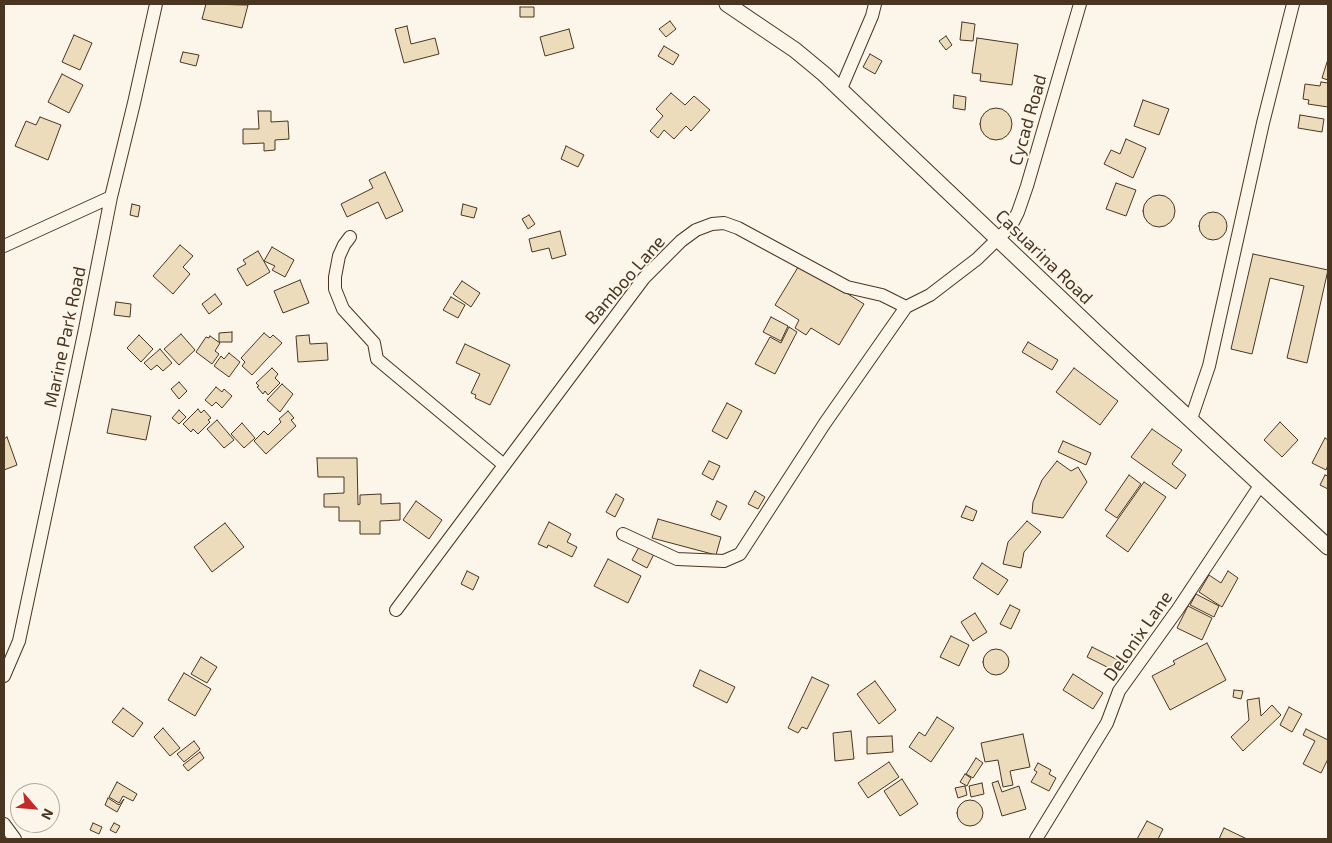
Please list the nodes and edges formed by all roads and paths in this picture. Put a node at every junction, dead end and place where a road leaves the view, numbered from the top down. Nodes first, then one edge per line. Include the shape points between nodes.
1 (156, 4) edge
2 (727, 4) edge
3 (874, 4) edge
4 (1080, 4) edge
5 (1293, 4) edge
6 (840, 91) junction
7 (111, 197) junction
8 (350, 238) dead end
9 (997, 239) junction
10 (4, 246) edge
11 (906, 307) junction
12 (1191, 418) junction
13 (504, 465) junction
14 (1261, 484) junction
15 (623, 534) dead end
16 (1326, 540) edge
17 (396, 610) dead end
18 (4, 676) edge
19 (4, 824) edge
20 (15, 839) edge
21 (1036, 839) edge

1 - 7 street, Marine Park Road
2 - 6 street, Casuarina Road via 795,50
3 - 6 street via 872,16
4 - 9 street, Cycad Road via 1027,186 1010,226
5 - 12 street via 1209,366
6 - 9 street, Casuarina Road
7 - 10 street
7 - 18 street, Marine Park Road via 19,641
8 - 13 street via 339,256 335,277 335,290 343,309 374,344 377,358
9 - 11 street via 977,260 947,283
9 - 12 street, Casuarina Road
11 - 13 street, Bamboo Lane via 882,295 847,287 738,228 724,223 696,230 644,278
11 - 15 street via 824,423 740,554 724,561 677,559
12 - 14 street, Casuarina Road
13 - 17 street, Bamboo Lane
14 - 16 street, Casuarina Road
14 - 21 street, Delonix Lane via 1119,691 1107,723
19 - 20 street

